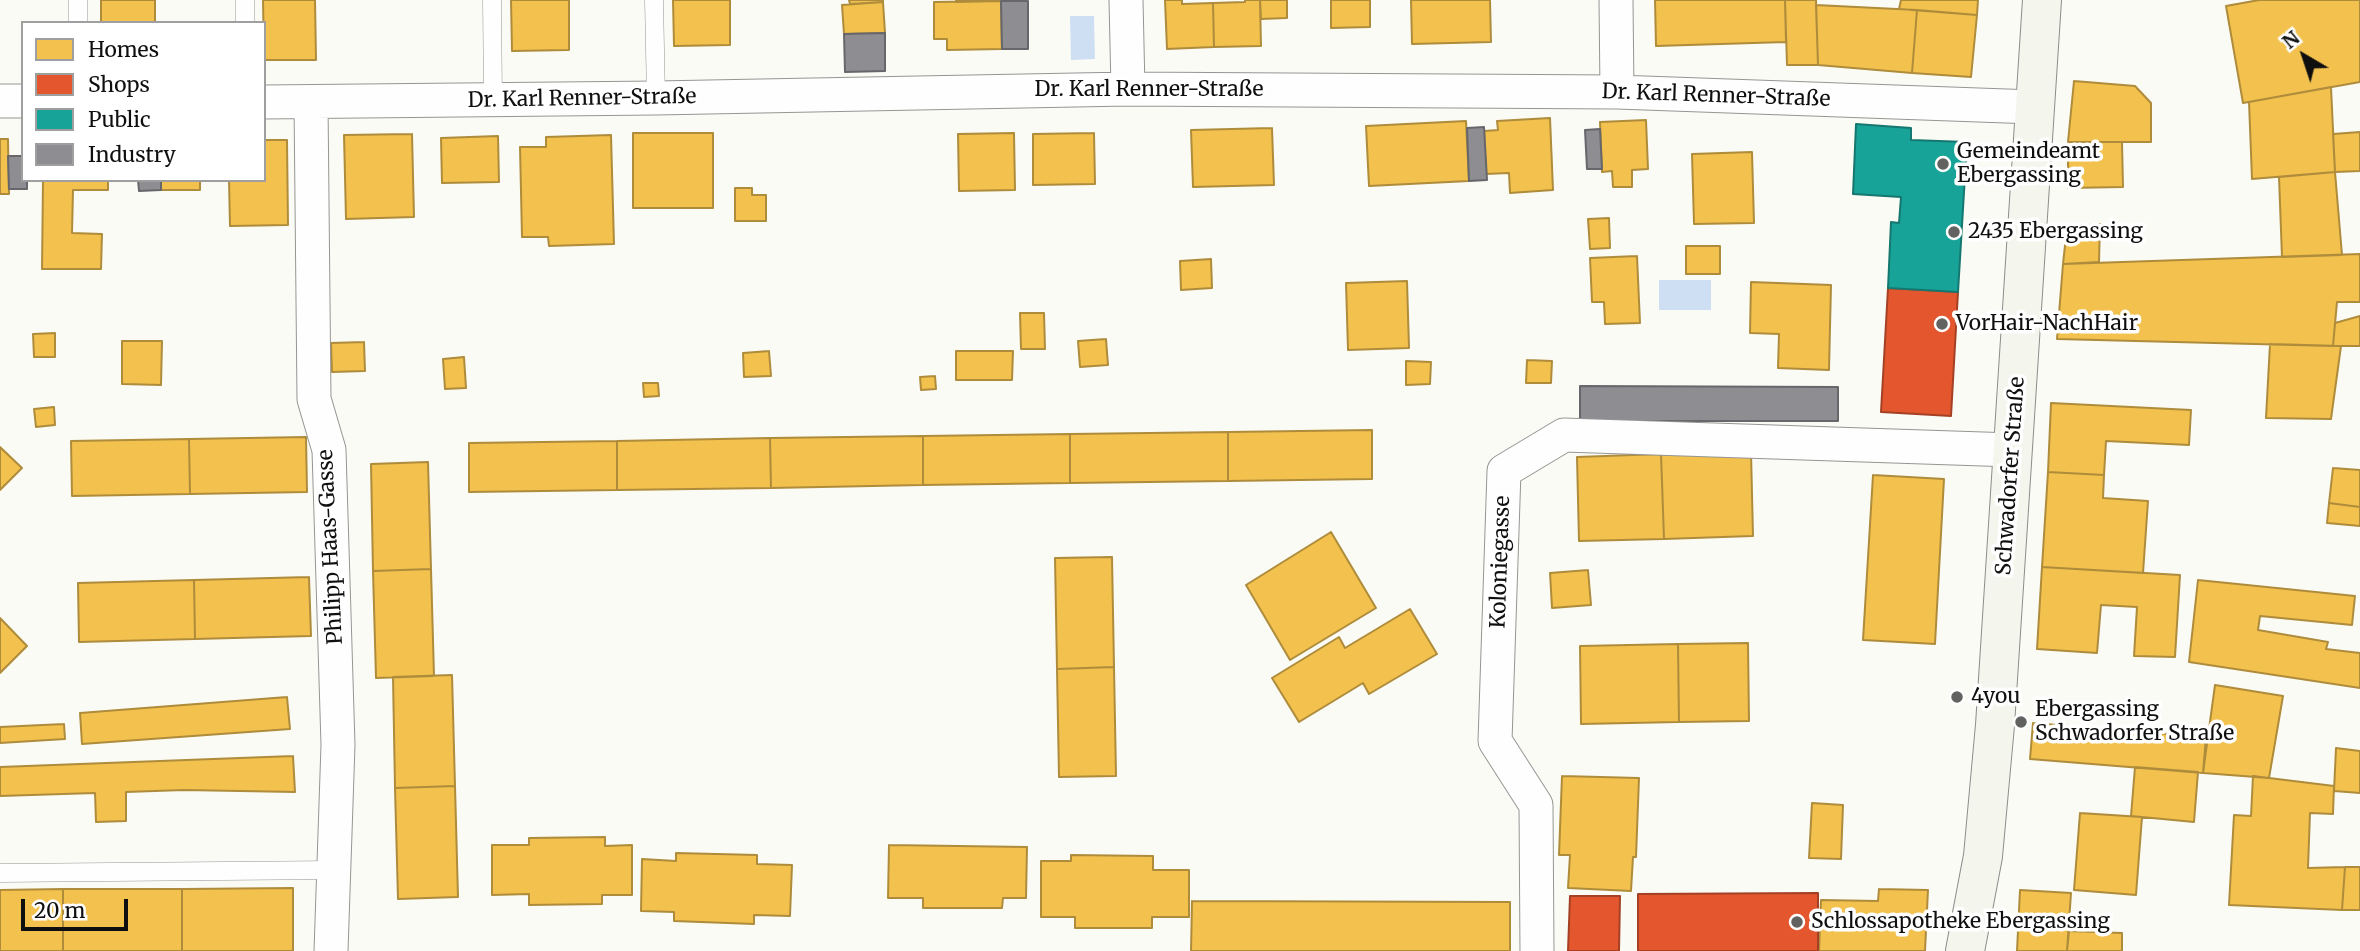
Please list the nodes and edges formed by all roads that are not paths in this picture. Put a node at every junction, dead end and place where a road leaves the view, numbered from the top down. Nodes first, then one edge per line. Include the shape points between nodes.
1 (78, 0) edge
2 (245, 0) edge
3 (492, 0) edge
4 (654, 0) edge
5 (1126, 0) edge
6 (1616, 0) edge
7 (2042, 0) edge
8 (78, 21) edge
9 (245, 21) edge
10 (1128, 89) junction
11 (1617, 92) junction
12 (656, 98) junction
13 (493, 100) junction
14 (0, 101) edge
15 (21, 101) edge
16 (266, 102) edge
17 (311, 102) junction
18 (2034, 107) junction
19 (2013, 450) junction
20 (334, 870) junction
21 (0, 873) edge
22 (331, 951) edge
23 (1537, 951) edge
24 (1965, 951) edge

1 - 8 lane
2 - 9 lane
3 - 13 lane
4 - 12 lane
5 - 10 street
6 - 11 street
7 - 18 main road, Schwadorfer Straße
10 - 11 street, Dr. Karl Renner-Straße
10 - 12 street, Dr. Karl Renner-Straße
11 - 18 street, Dr. Karl Renner-Straße
12 - 13 street, Dr. Karl Renner-Straße
13 - 17 street, Dr. Karl Renner-Straße
14 - 15 street
16 - 17 street, Dr. Karl Renner-Straße
17 - 20 street, Philipp Haas-Gasse via 314,399 329,450 338,732
18 - 19 main road, Schwadorfer Straße
19 - 23 street, Koloniegasse via 1564,435 1504,471 1495,741 1536,806
19 - 24 main road, Schwadorfer Straße via 1983,856
20 - 21 lane
20 - 22 street, Philipp Haas-Gasse

